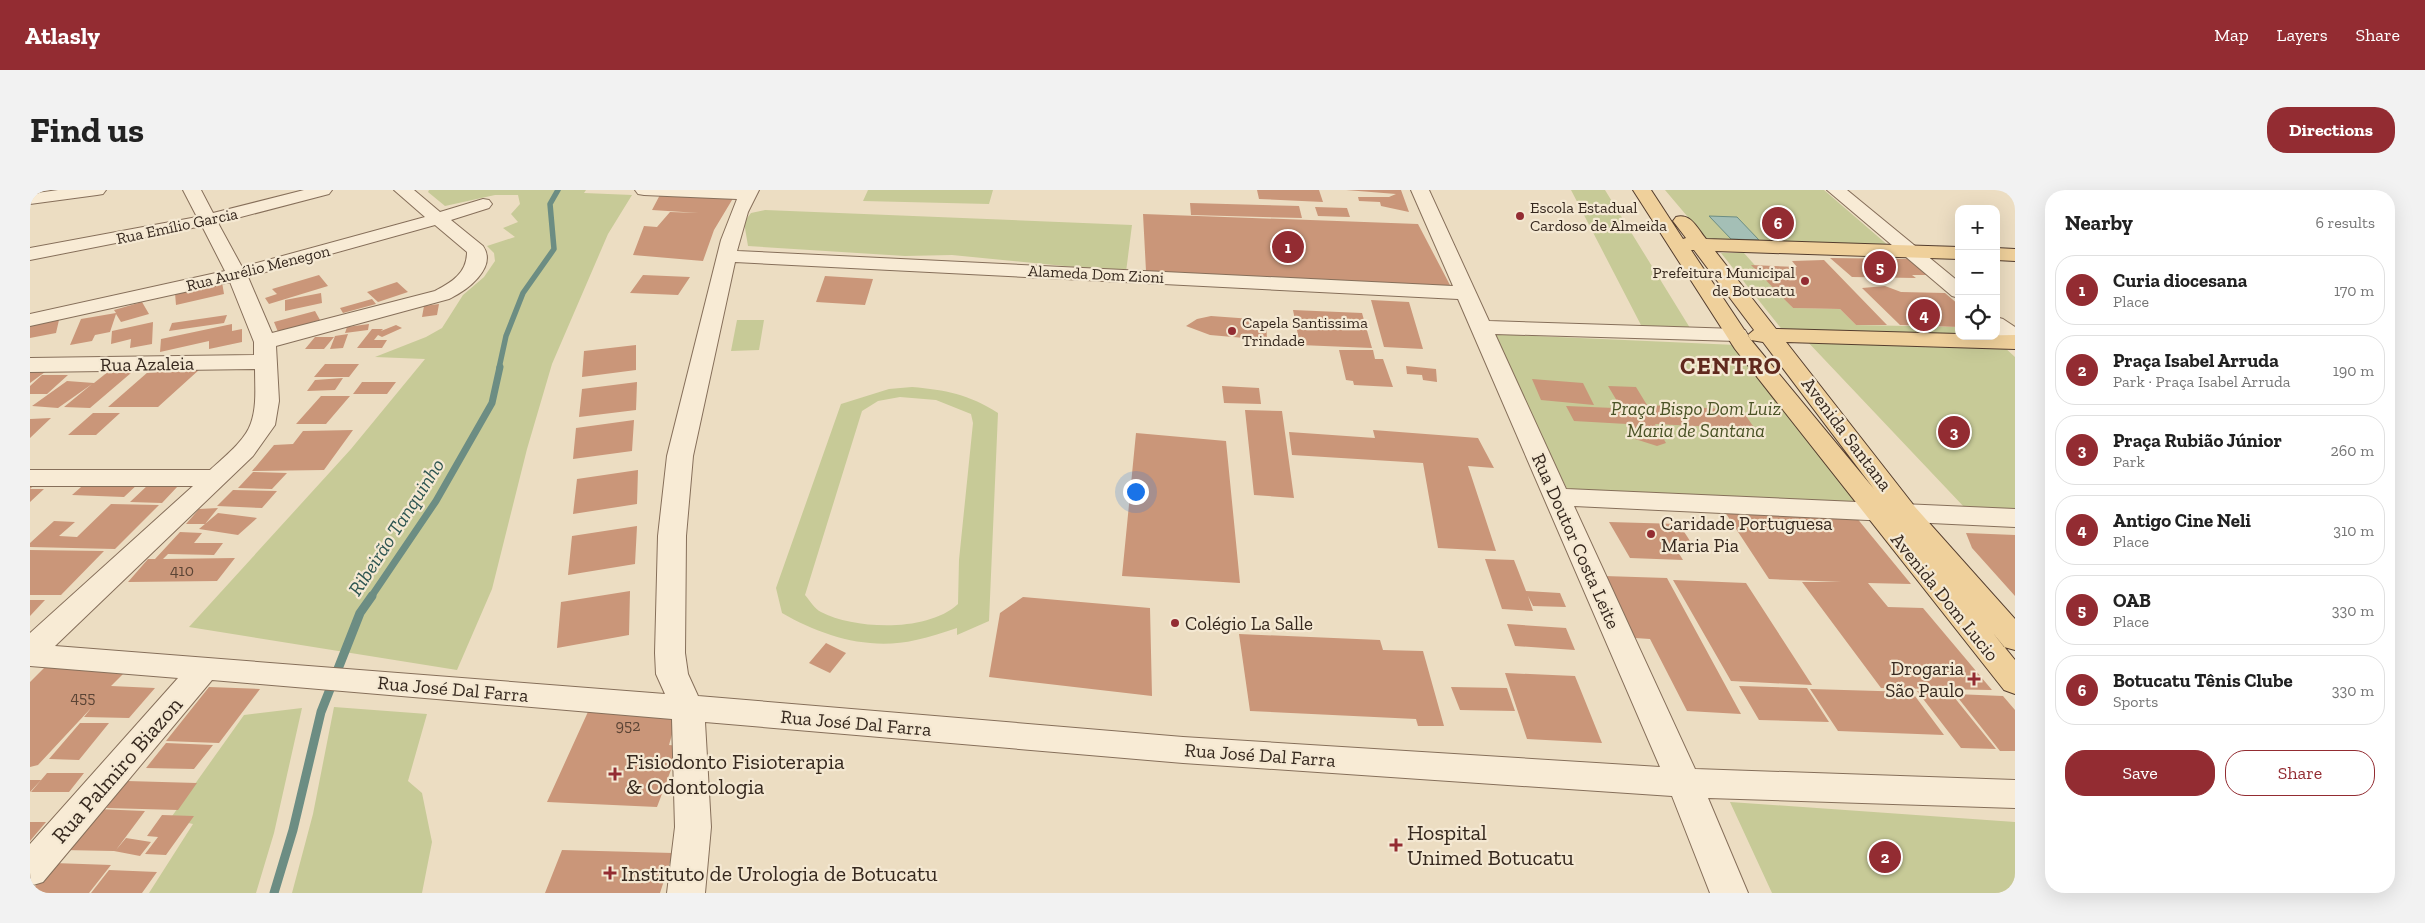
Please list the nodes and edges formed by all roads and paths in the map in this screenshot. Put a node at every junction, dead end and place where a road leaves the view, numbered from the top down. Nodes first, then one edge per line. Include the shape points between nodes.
1 (97, 190) edge
2 (192, 190) edge
3 (323, 190) edge
4 (403, 190) edge
5 (644, 190) edge
6 (1420, 190) edge
7 (1642, 190) edge
8 (1659, 190) edge
9 (1836, 190) edge
10 (749, 192) edge
11 (30, 199) edge
12 (483, 204) dead end
13 (438, 219) junction
14 (208, 220) junction
15 (1678, 244) junction
16 (1698, 244) junction
17 (1910, 252) junction
18 (1955, 253) edge
19 (30, 254) edge
20 (2000, 254) edge
21 (2015, 255) edge
22 (726, 256) junction
23 (237, 275) junction
24 (1955, 289) edge
25 (1465, 292) junction
26 (30, 320) edge
27 (1481, 327) junction
28 (2000, 327) edge
29 (1772, 335) junction
30 (1737, 336) junction
31 (2015, 340) edge
32 (265, 352) junction
33 (30, 365) edge
34 (30, 478) edge
35 (217, 478) junction
36 (1557, 497) junction
37 (1875, 511) junction
38 (1906, 513) junction
39 (2015, 518) edge
40 (2015, 639) edge
41 (30, 651) edge
42 (30, 655) edge
43 (204, 670) junction
44 (2015, 682) edge
45 (688, 708) junction
46 (1684, 782) junction
47 (2015, 794) edge
48 (30, 870) edge
49 (686, 893) edge
50 (1730, 893) edge

1 - 11 street
2 - 14 street
3 - 14 street, Rua Emílio Garcia
4 - 13 street
5 - 10 street
6 - 25 street, Rua Doutor Costa Leite
7 - 15 main road, Avenida Santana
8 - 16 main road, Avenida Santana
9 - 17 street
10 - 22 street via 739,212
12 - 13 street, Rua Aurélio Menegon
13 - 23 street, Rua Aurélio Menegon
13 - 32 street, Rua Azaleia via 476,250 478,260 475,268 462,285
14 - 19 street, Rua Emílio Garcia
14 - 23 street
15 - 16 main road
15 - 30 main road, Avenida Santana
16 - 17 main road
16 - 29 main road, Avenida Santana
17 - 18 main road
17 - 24 street
20 - 21 main road
22 - 25 street, Alameda Dom Zioni
22 - 45 street via 680,456 672,536 670,653 672,674
23 - 26 street, Rua Aurélio Menegon
23 - 32 street
25 - 27 street, Rua Doutor Costa Leite
27 - 30 street
27 - 36 street, Rua Doutor Costa Leite
28 - 31 street
29 - 30 main road
29 - 31 main road
29 - 38 main road, Avenida Santana
30 - 37 main road, Avenida Santana
32 - 33 street, Rua Azaleia
32 - 35 street via 267,401 263,425 244,451
34 - 35 street
35 - 41 street
36 - 37 street
36 - 46 street, Rua Doutor Costa Leite
37 - 38 street
37 - 44 main road, Avenida Dom Lucio
38 - 39 street
38 - 40 main road, Avenida Dom Lucio
42 - 43 street, Rua José Dal Farra
43 - 45 street, Rua José Dal Farra
43 - 48 street, Rua Palmiro Biazon
45 - 46 street, Rua José Dal Farra via 1183,750
45 - 49 street via 693,827
46 - 47 street, Rua José Dal Farra
46 - 50 street, Rua Doutor Costa Leite

